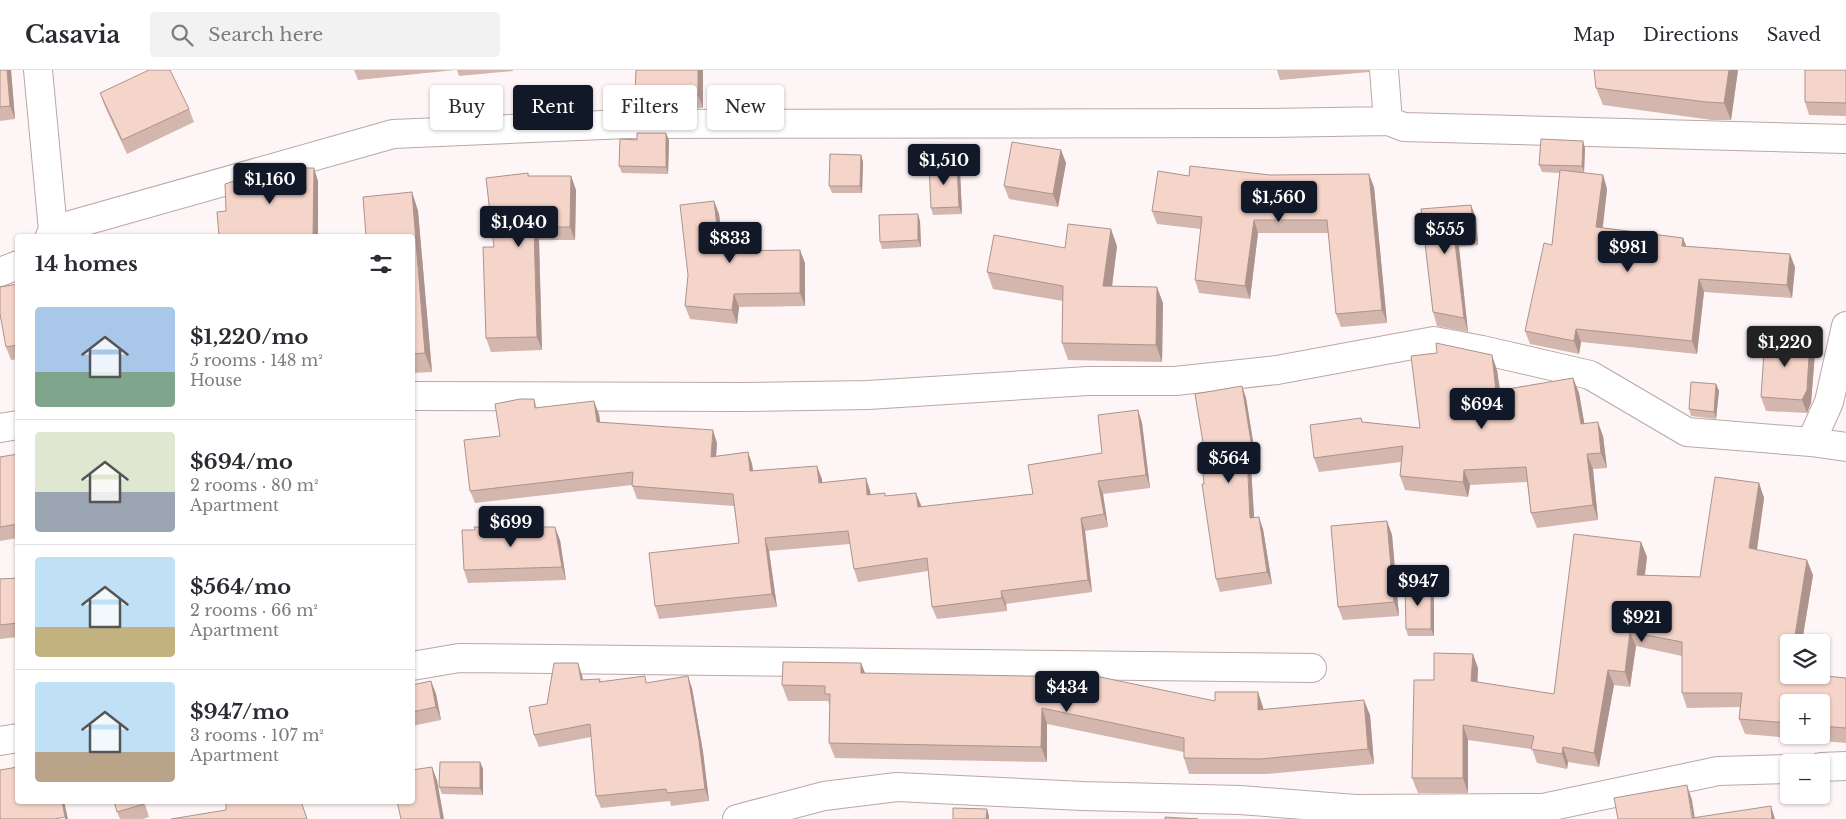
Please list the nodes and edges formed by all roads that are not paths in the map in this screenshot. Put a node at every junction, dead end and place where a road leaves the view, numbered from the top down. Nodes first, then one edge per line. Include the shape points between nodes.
1 (38, 70) edge
2 (1384, 70) edge
3 (1388, 120) junction
4 (1846, 139) edge
5 (52, 233) edge
6 (15, 266) edge
7 (0, 272) edge
8 (1846, 326) edge
9 (415, 396) edge
10 (15, 426) edge
11 (0, 428) edge
12 (1811, 442) junction
13 (1846, 447) edge
14 (415, 665) edge
15 (1312, 668) dead end
16 (15, 738) edge
17 (0, 741) edge
18 (1846, 766) edge
19 (1830, 767) edge
20 (1780, 768) edge
21 (737, 819) edge

1 - 5 street
2 - 3 street
3 - 4 street via 1404,127
3 - 5 street via 1264,124 626,124 393,134
6 - 7 street
8 - 12 street via 1829,402
9 - 12 street via 858,395 1088,381 1175,381 1277,370 1434,341 1590,375 1687,432
10 - 11 street
12 - 13 street
14 - 15 street via 459,658
16 - 17 street
18 - 19 street
20 - 21 street via 1718,771 1543,808 1355,810 1240,800 897,787 824,796

